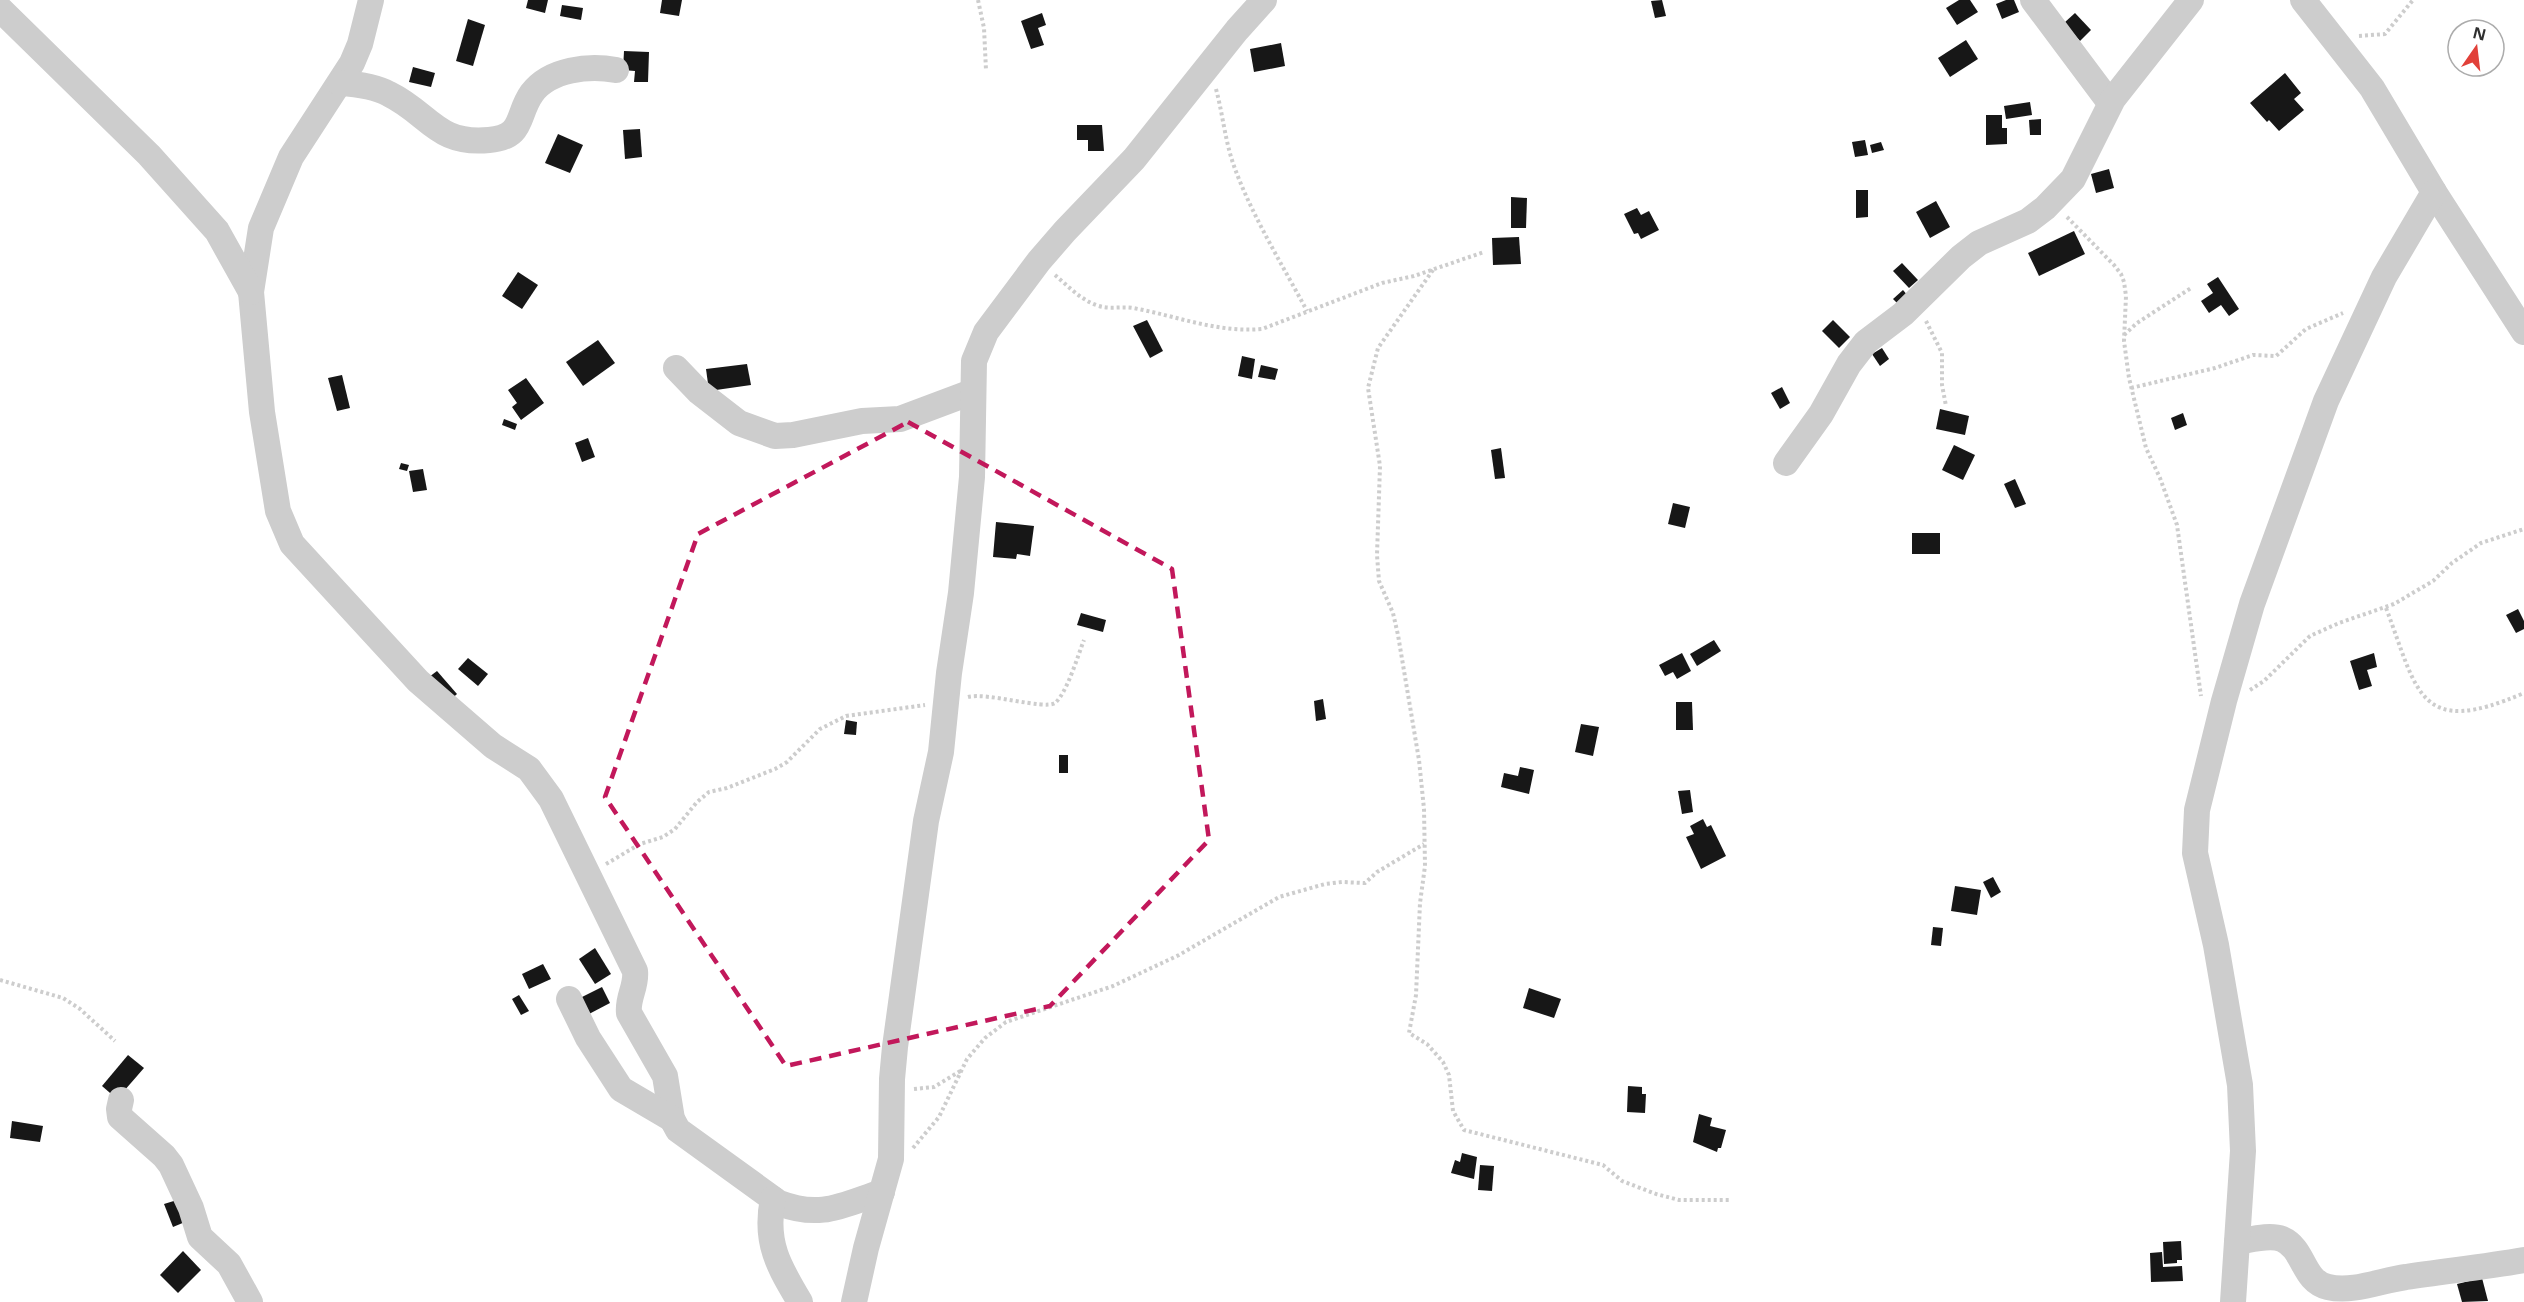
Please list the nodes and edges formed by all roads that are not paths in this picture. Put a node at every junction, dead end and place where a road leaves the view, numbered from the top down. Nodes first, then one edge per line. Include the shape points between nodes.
1 (371, 0) edge
2 (1264, 0) edge
3 (2033, 0) edge
4 (2191, 0) edge
5 (2303, 0) edge
6 (0, 9) edge
7 (616, 70) dead end
8 (340, 83) junction
9 (2110, 103) junction
10 (2434, 192) junction
11 (252, 292) junction
12 (2524, 332) edge
13 (676, 368) dead end
14 (972, 392) junction
15 (1786, 463) dead end
16 (569, 999) dead end
17 (121, 1100) dead end
18 (672, 1119) junction
19 (882, 1192) junction
20 (774, 1199) junction
21 (2237, 1242) junction
22 (2524, 1260) edge
23 (250, 1302) edge
24 (800, 1302) edge
25 (854, 1302) edge
26 (2233, 1302) edge

1 - 8 street via 360,44
2 - 14 street via 1134,159 1065,231 986,332 974,361
3 - 9 street
4 - 9 street
5 - 10 street via 2372,88
6 - 11 street via 157,164 217,231
7 - 8 street via 585,68 553,78 533,93 521,121 510,134 481,140 444,134 389,93
8 - 11 street via 291,157 261,228
9 - 15 street via 2073,179 2028,221 1979,243 1861,349
10 - 12 street
10 - 21 street via 2388,268 2326,402 2213,700 2197,810 2196,853 2240,1085 2243,1151
11 - 18 street via 262,412 278,511 292,544 418,681 493,746 528,769 551,799 635,971 629,1013 665,1076
13 - 14 street via 739,423 775,436 862,421 900,419
14 - 19 street via 972,477 961,592 892,1079 891,1159
16 - 18 street via 588,1038 621,1089
17 - 23 street via 120,1117 171,1165 200,1237 229,1264
18 - 20 street via 678,1130 697,1146
19 - 20 street via 816,1212 797,1210
19 - 25 street
20 - 24 street via 772,1244 777,1262
21 - 22 street via 2283,1240 2296,1251 2311,1278 2333,1288
21 - 26 street

